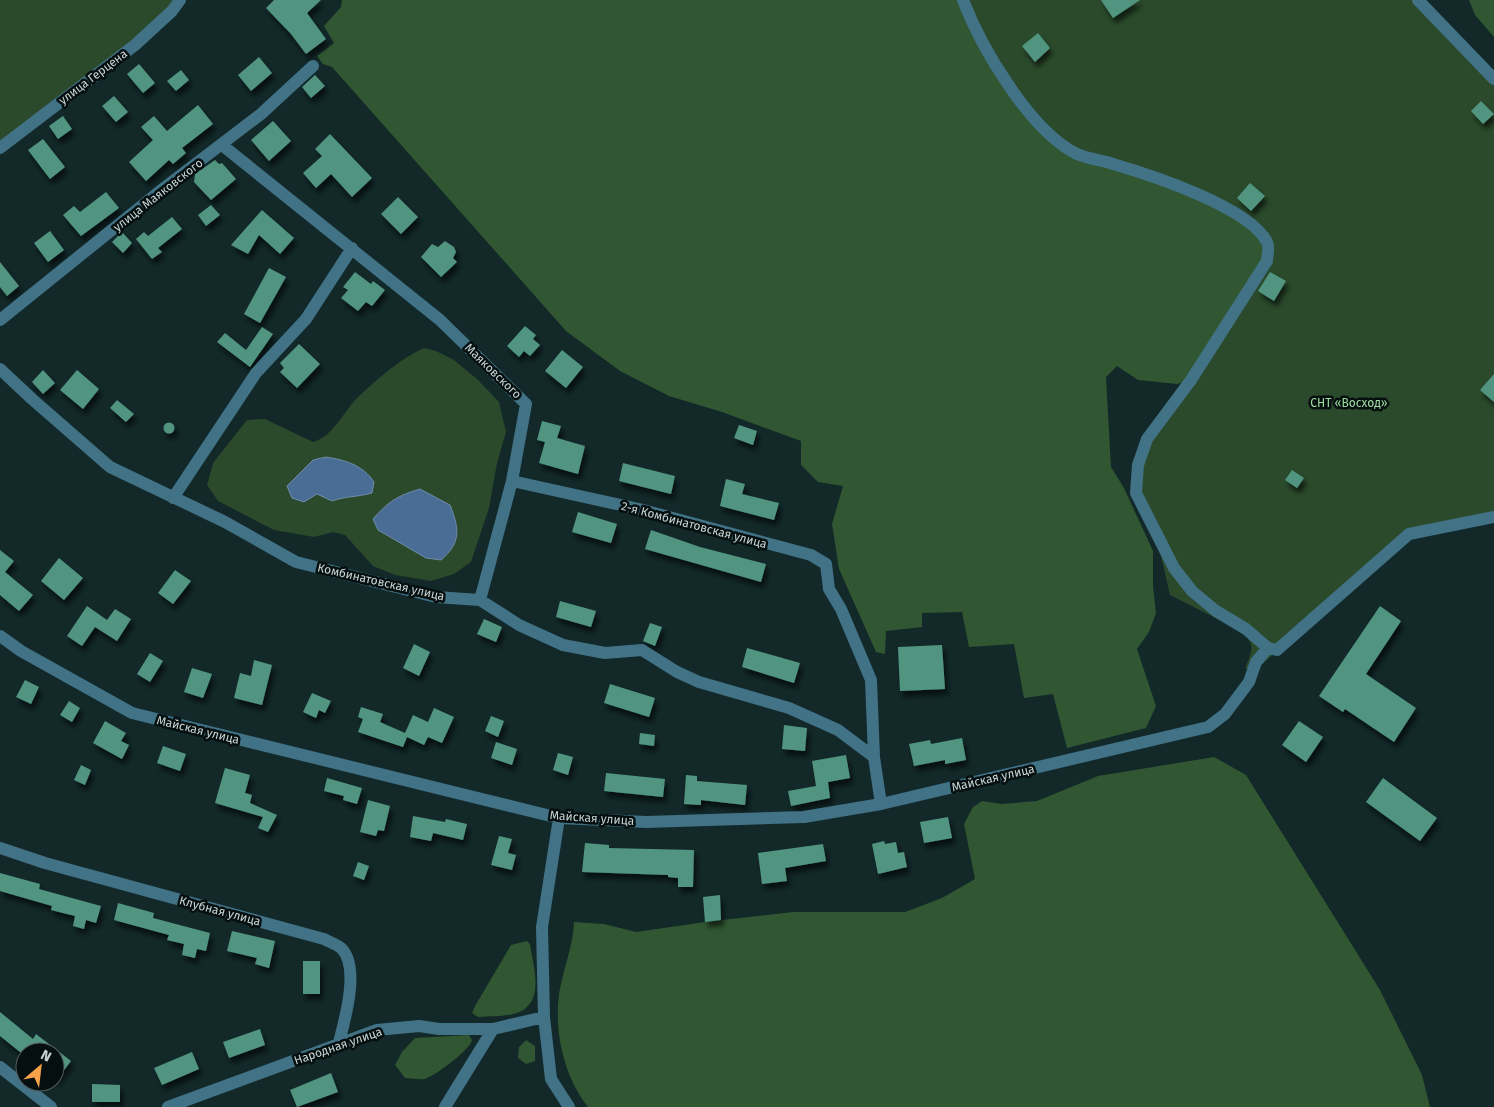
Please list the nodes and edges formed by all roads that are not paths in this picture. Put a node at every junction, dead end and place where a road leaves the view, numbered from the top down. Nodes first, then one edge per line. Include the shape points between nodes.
1 (180, 0) edge
2 (963, 0) edge
3 (1418, 0) edge
4 (312, 66) dead end
5 (1494, 79) edge
6 (222, 145) junction
7 (0, 148) edge
8 (352, 248) junction
9 (0, 320) edge
10 (0, 369) edge
11 (512, 482) junction
12 (174, 498) junction
13 (1494, 517) edge
14 (480, 600) junction
15 (0, 636) edge
16 (1268, 648) junction
17 (874, 757) junction
18 (881, 804) junction
19 (559, 818) junction
20 (0, 848) edge
21 (544, 1017) junction
22 (493, 1029) junction
23 (338, 1046) junction
24 (0, 1067) edge
25 (51, 1107) edge
26 (168, 1107) edge
27 (445, 1107) edge
28 (569, 1107) edge

1 - 7 street, улица Герцена via 135,45
2 - 16 street via 1009,85 1043,129 1077,154 1202,196 1258,229 1268,244 1267,261 1242,303 1147,439 1138,465 1136,493 1174,568 1192,591
3 - 5 street
4 - 6 street, улица Маяковского
6 - 8 street, Маяковского
6 - 9 street, улица Маяковского
8 - 11 street, Маяковского via 440,320 526,404
8 - 12 street via 306,319 256,373
10 - 12 street, Комбинатовская улица via 110,467
11 - 14 street, Маяковского
11 - 17 street, 2-я Комбинатовская улица via 639,509 811,555 826,564 829,589 841,609 871,680
12 - 14 street, Комбинатовская улица via 296,562 436,598
13 - 16 street via 1409,534 1277,650
14 - 17 street via 519,625 563,645 605,653 642,650 699,682 789,708 838,730
15 - 19 street, Майская улица via 132,714
16 - 18 street, Майская улица via 1256,662 1249,682 1225,714 1208,727
17 - 18 street
18 - 19 street, Майская улица via 804,817 646,822
19 - 21 street via 542,927
20 - 23 street, Клубная улица via 324,939 342,948 348,961 350,979
21 - 22 street, Народная улица
21 - 28 street via 551,1079
22 - 23 street, Народная улица via 419,1026 376,1030
22 - 27 street
23 - 26 street, Народная улица
24 - 25 street

